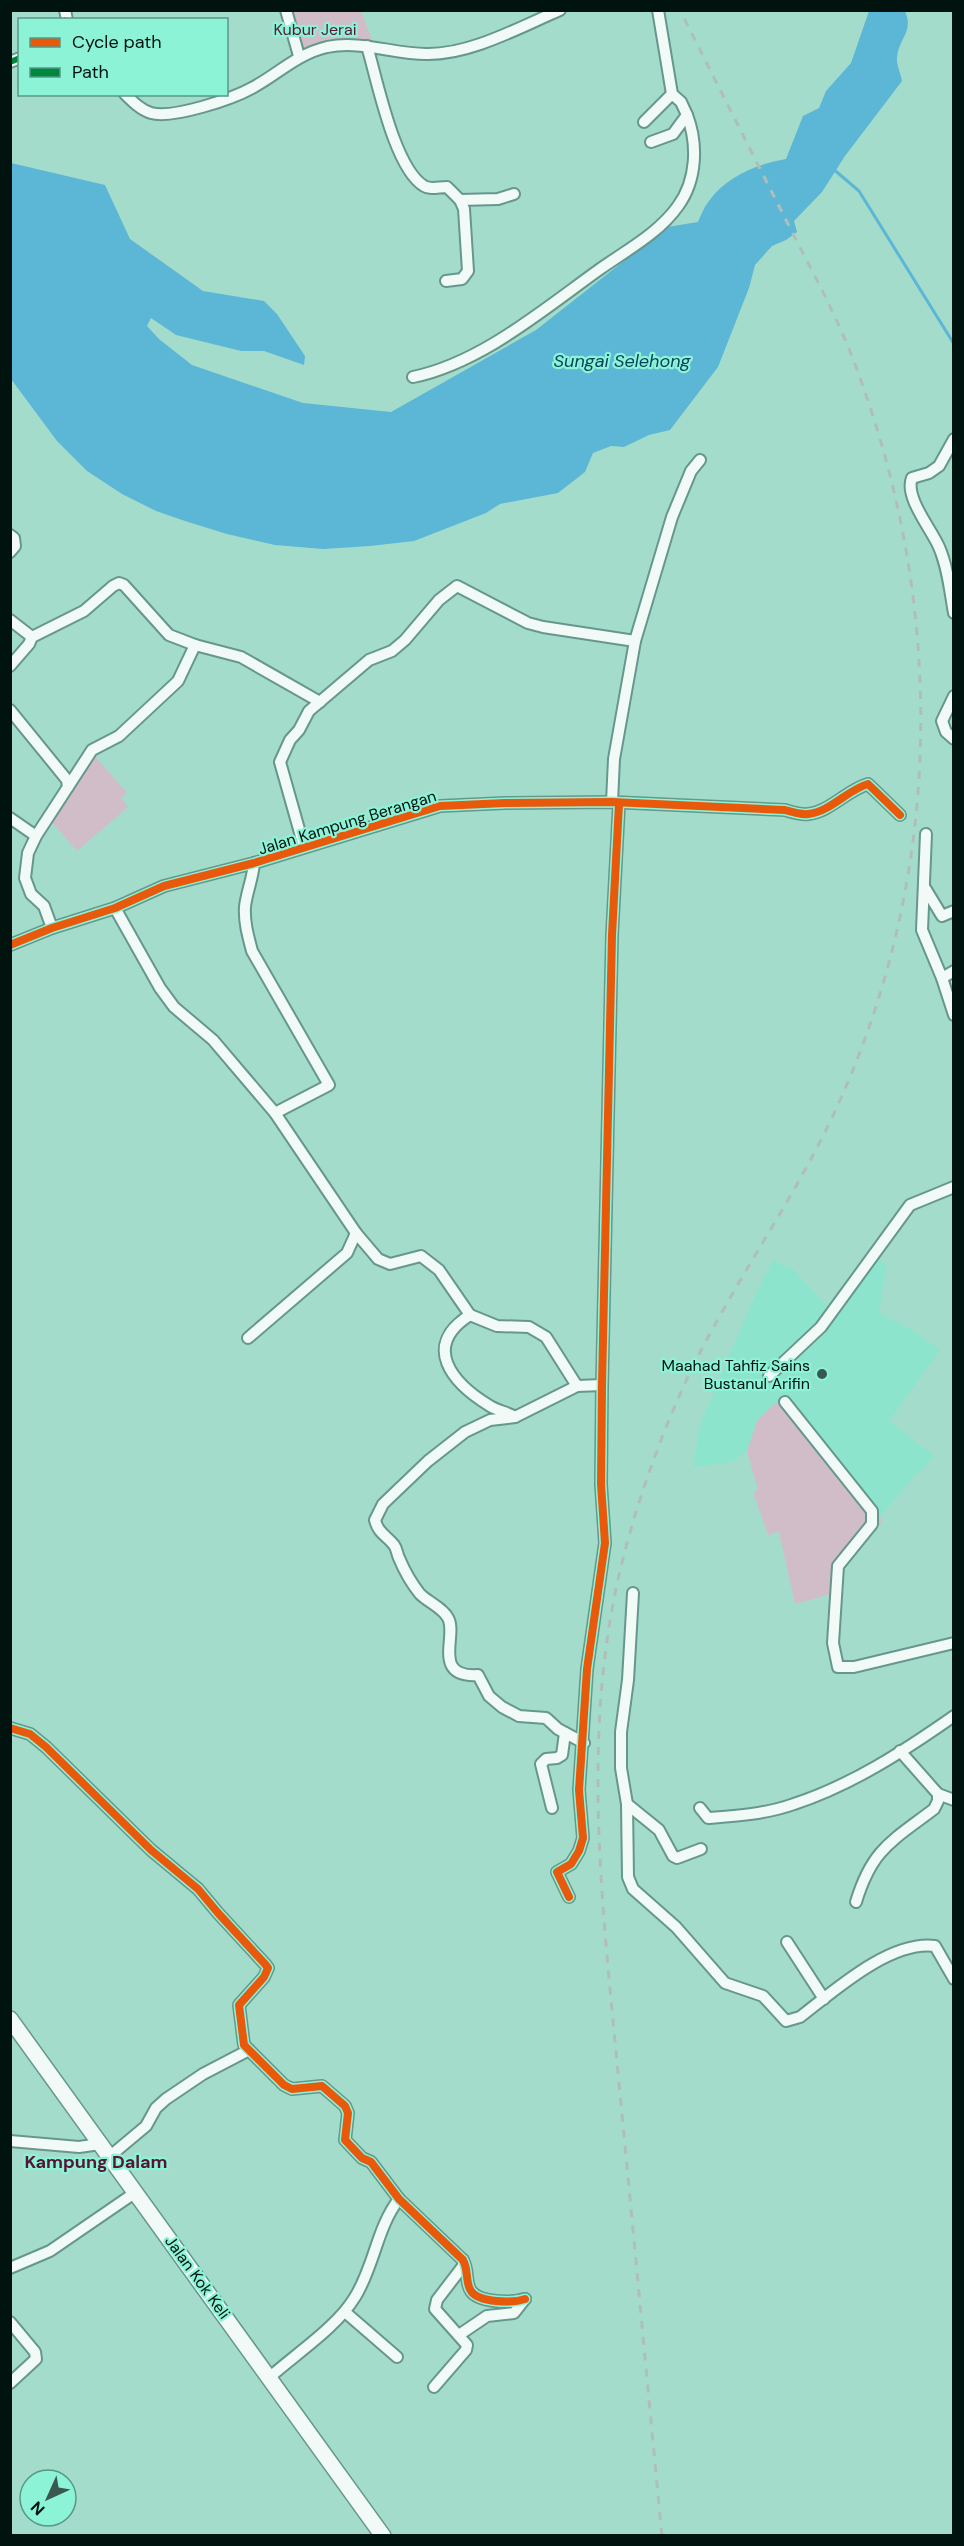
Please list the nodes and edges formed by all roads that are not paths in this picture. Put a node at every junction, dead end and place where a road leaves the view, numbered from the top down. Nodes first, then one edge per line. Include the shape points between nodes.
1 (286, 10) edge
2 (560, 10) edge
3 (658, 10) edge
4 (367, 46) junction
5 (299, 56) junction
6 (672, 94) junction
7 (128, 96) edge
8 (687, 115) junction
9 (644, 122) dead end
10 (651, 142) dead end
11 (514, 194) dead end
12 (460, 200) junction
13 (446, 281) dead end
14 (413, 377) dead end
15 (954, 439) edge
16 (700, 460) dead end
17 (10, 535) edge
18 (10, 552) edge
19 (954, 612) edge
20 (10, 620) edge
21 (32, 638) junction
22 (635, 641) junction
23 (195, 645) junction
24 (10, 666) edge
25 (954, 696) edge
26 (320, 702) junction
27 (10, 710) edge
28 (954, 739) edge
29 (68, 787) junction
30 (615, 803) junction
31 (900, 815) dead end
32 (10, 818) edge
33 (926, 834) dead end
34 (36, 836) junction
35 (304, 847) junction
36 (254, 863) junction
37 (925, 888) junction
38 (115, 908) junction
39 (954, 911) edge
40 (52, 928) junction
41 (10, 945) edge
42 (954, 971) edge
43 (942, 978) junction
44 (954, 1016) edge
45 (275, 1113) junction
46 (954, 1187) edge
47 (356, 1233) junction
48 (470, 1315) junction
49 (248, 1338) dead end
50 (769, 1376) dead end
51 (602, 1385) junction
52 (578, 1386) junction
53 (786, 1402) dead end
54 (515, 1417) junction
55 (633, 1593) dead end
56 (954, 1643) edge
57 (954, 1716) edge
58 (10, 1728) edge
59 (565, 1733) junction
60 (584, 1743) junction
61 (900, 1751) junction
62 (938, 1794) junction
63 (954, 1800) edge
64 (627, 1804) junction
65 (552, 1808) dead end
66 (700, 1808) dead end
67 (701, 1849) dead end
68 (569, 1897) dead end
69 (856, 1902) dead end
70 (788, 1941) dead end
71 (954, 1979) edge
72 (824, 1999) junction
73 (10, 2019) edge
74 (249, 2050) junction
75 (10, 2141) edge
76 (104, 2150) junction
77 (136, 2192) junction
78 (399, 2199) junction
79 (463, 2260) junction
80 (10, 2268) edge
81 (345, 2312) junction
82 (10, 2322) edge
83 (459, 2335) junction
84 (397, 2357) dead end
85 (270, 2377) junction
86 (10, 2383) edge
87 (434, 2387) dead end
88 (383, 2535) edge

1 - 5 street
2 - 4 street via 445,53 411,54
3 - 6 street
4 - 5 street via 347,45
4 - 12 street via 401,156 426,188 447,187
5 - 7 street via 241,93 182,111 151,113
6 - 8 street
6 - 9 street
8 - 10 street via 673,134
8 - 14 street via 694,141 691,177 679,205 662,224 483,350 436,373
11 - 12 street via 498,199
12 - 13 street via 468,271 462,279
15 - 19 street via 939,466 912,478 910,486 945,562
16 - 22 street via 691,471 672,517
17 - 18 street via 15,546
20 - 21 street
21 - 23 street via 84,611 119,583 169,635
21 - 24 street
22 - 26 street via 536,625 457,586 439,600 405,640 392,651 369,660
22 - 30 street via 614,759
23 - 26 street via 241,657
23 - 29 street via 178,681 119,736 92,750
25 - 28 street via 942,721
26 - 35 street via 309,711 280,762
27 - 29 street via 67,780
29 - 34 street
30 - 31 street, Jalan Kampung Berangan via 806,814 816,813 868,784
30 - 35 street, Jalan Kampung Berangan via 440,806
30 - 51 street
32 - 34 street
33 - 37 street
34 - 40 street via 28,853 25,878 31,894 44,906
35 - 36 street, Jalan Kampung Berangan
36 - 38 street, Jalan Kampung Berangan via 164,886
36 - 45 street via 245,905 252,951 328,1085
37 - 39 street via 942,916
37 - 43 street via 922,930
38 - 40 street, Jalan Kampung Berangan
38 - 45 street via 174,1007 213,1040
40 - 41 street, Jalan Kampung Berangan
42 - 43 street
43 - 44 street
45 - 47 street
46 - 50 street via 910,1204 821,1327
47 - 48 street via 383,1262 397,1264 421,1256 429,1260
47 - 49 street via 347,1253
48 - 52 street via 497,1326 529,1327 539,1332
48 - 54 street via 456,1324 446,1343 444,1352 449,1368 475,1396
51 - 52 street
51 - 60 street via 605,1543 587,1669
52 - 54 street
53 - 56 street via 873,1511 872,1524 838,1566 833,1642 838,1667 854,1667
54 - 59 street via 490,1420 458,1437 383,1504 375,1520 378,1530 396,1546 420,1593 448,1618 448,1653 455,1668 465,1676 478,1675 489,1696 502,1707 519,1716 546,1719
55 - 64 street via 621,1732
57 - 61 street
58 - 74 street via 30,1734 46,1747 151,1850 198,1889 268,1968 238,2005 242,2038
59 - 60 street
59 - 65 street via 562,1755 541,1764
60 - 68 street via 579,1790 583,1838 571,1864 556,1872
61 - 62 street
61 - 66 street via 845,1784 793,1804 757,1813 708,1818
62 - 63 street
62 - 69 street via 934,1809 872,1861
64 - 67 street via 658,1830 673,1856
64 - 72 street via 628,1877 633,1889 676,1927 725,1983 763,1996 786,2021 800,2017
70 - 72 street
71 - 72 street via 935,1946 927,1945 879,1960
73 - 76 street, Jalan Kok Keli
74 - 76 street via 166,2098 146,2126
74 - 78 street via 284,2085 292,2089 321,2086 342,2101 348,2113 345,2140 371,2162
75 - 76 street
76 - 77 street, Jalan Kok Keli
77 - 80 street via 50,2251
77 - 85 street, Jalan Kok Keli
78 - 79 street
78 - 81 street via 357,2295
79 - 83 street via 463,2266 435,2308
79 - 83 street via 470,2290 476,2297 491,2301 525,2299 514,2313 487,2316
81 - 84 street
81 - 85 street
82 - 86 street via 35,2352 36,2359
83 - 87 street via 467,2345 466,2350
85 - 88 street, Jalan Kok Keli

